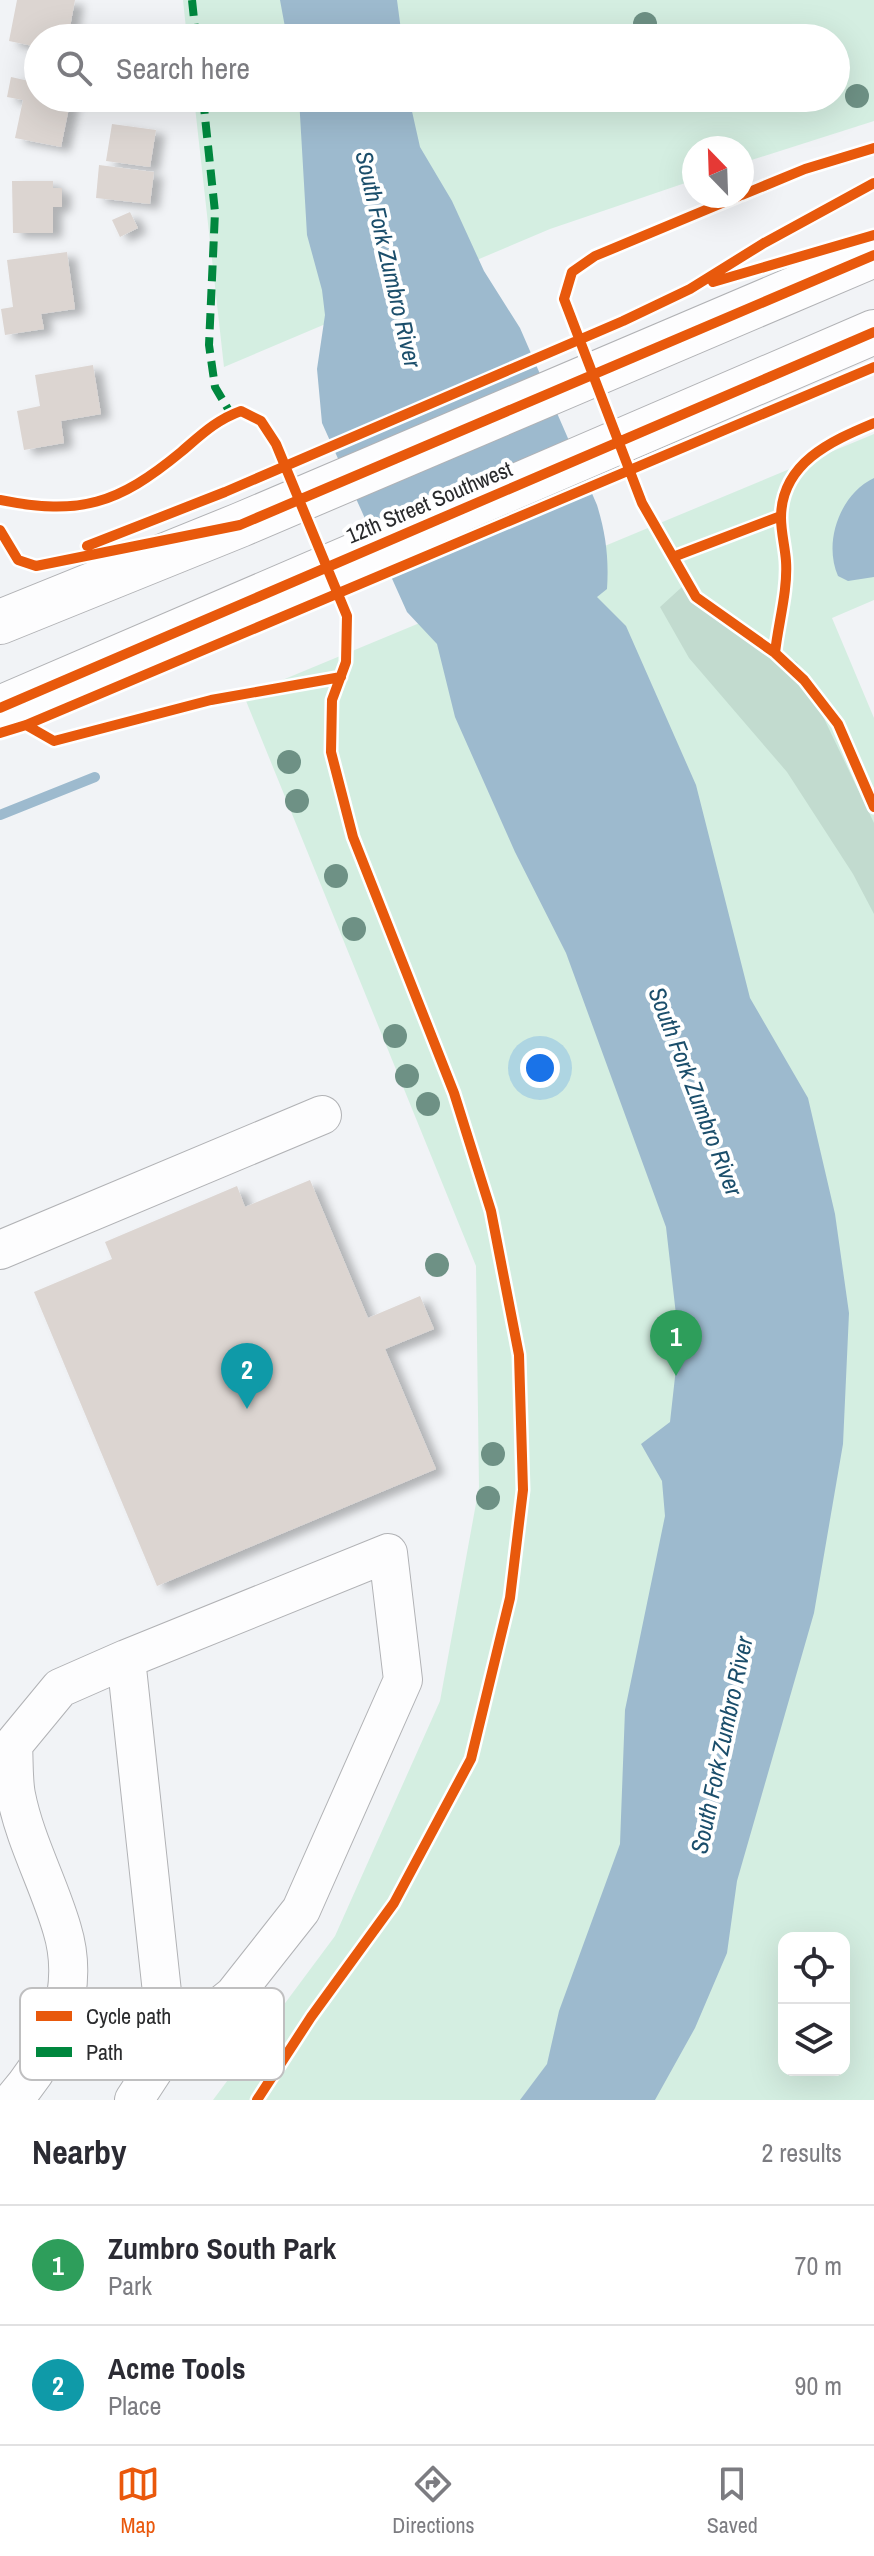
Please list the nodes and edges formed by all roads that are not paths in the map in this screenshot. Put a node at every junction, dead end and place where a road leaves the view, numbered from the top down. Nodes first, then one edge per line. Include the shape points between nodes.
1 (874, 255) edge
2 (874, 332) edge
3 (0, 622) edge
4 (0, 708) edge
5 (322, 1115) dead end
6 (0, 1250) edge
7 (126, 1659) junction
8 (66, 1988) edge
9 (162, 1988) edge
10 (240, 1988) edge
11 (28, 2080) edge
12 (147, 2080) edge
13 (13, 2100) edge
14 (134, 2100) edge

1 - 3 main road
2 - 4 main road, 12th Street Southwest
5 - 6 street
7 - 8 street via 60,1688 13,1745 15,1792 63,1933
7 - 9 street
7 - 10 street via 388,1553 403,1680 301,1910
11 - 13 street
12 - 14 street

